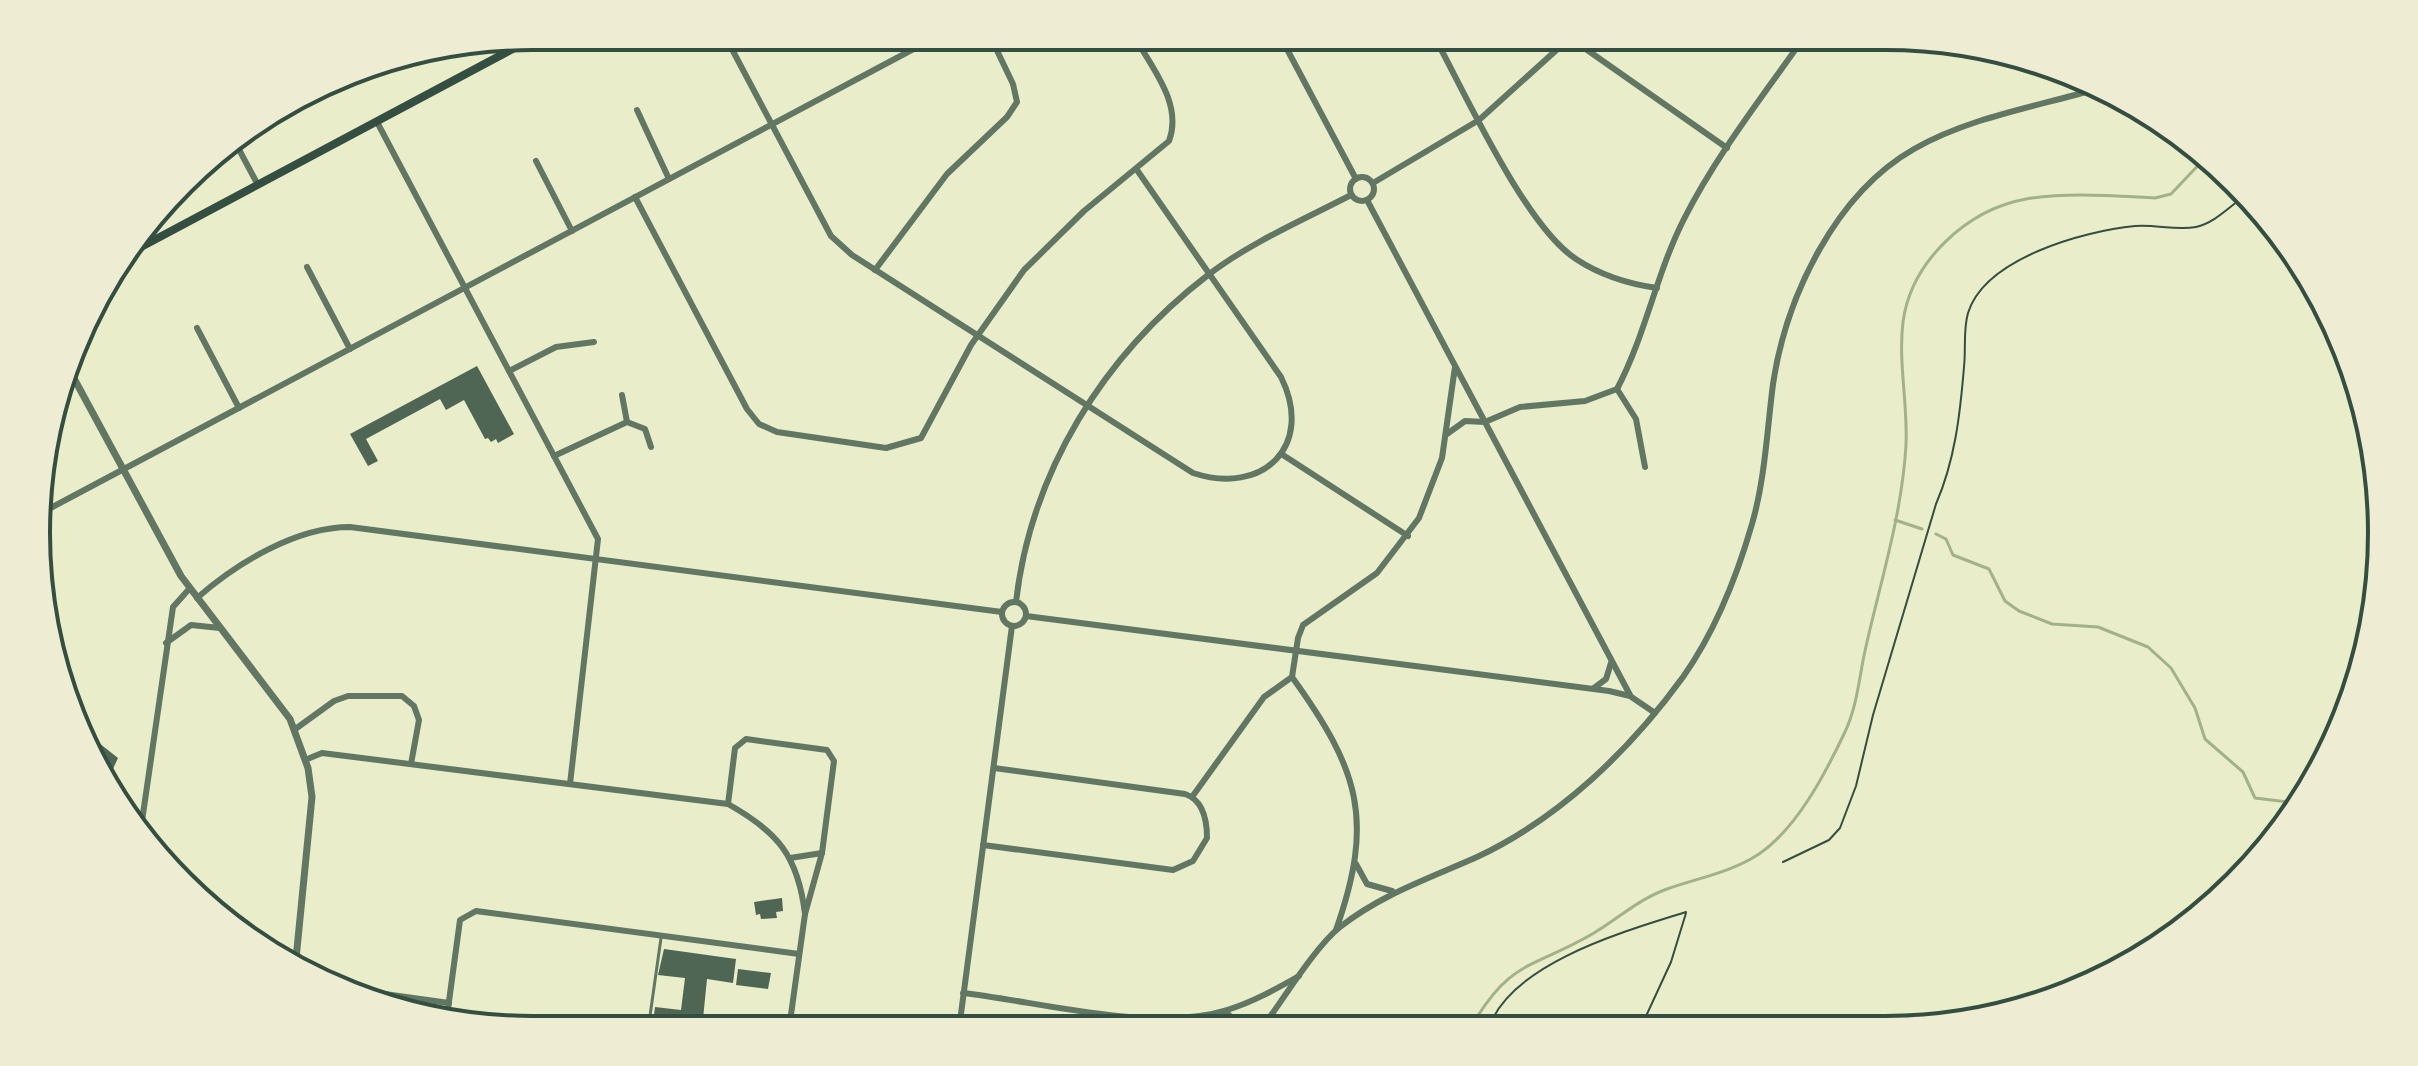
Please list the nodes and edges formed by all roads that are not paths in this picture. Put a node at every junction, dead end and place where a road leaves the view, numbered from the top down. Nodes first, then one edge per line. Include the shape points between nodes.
1 (732, 50) edge
2 (912, 50) edge
3 (997, 50) edge
4 (1141, 50) edge
5 (1287, 50) edge
6 (1442, 50) edge
7 (1557, 50) edge
8 (1589, 50) edge
9 (1795, 50) edge
10 (510, 51) edge
11 (2083, 93) edge
12 (637, 110) dead end
13 (1479, 120) junction
14 (377, 122) junction
15 (772, 125) junction
16 (1727, 148) junction
17 (239, 150) edge
18 (536, 161) dead end
19 (1137, 170) junction
20 (669, 179) junction
21 (1356, 179) junction
22 (1373, 183) junction
23 (258, 185) junction
24 (1351, 195) junction
25 (635, 197) junction
26 (1367, 200) junction
27 (572, 231) junction
28 (146, 244) edge
29 (307, 267) dead end
30 (875, 270) junction
31 (1209, 274) junction
32 (465, 288) junction
33 (1657, 288) junction
34 (197, 328) dead end
35 (978, 335) junction
36 (594, 342) dead end
37 (350, 349) junction
38 (1455, 367) junction
39 (509, 371) junction
40 (75, 380) edge
41 (1617, 389) junction
42 (622, 395) dead end
43 (1083, 403) junction
44 (239, 408) junction
45 (627, 422) junction
46 (1485, 422) junction
47 (1445, 437) junction
48 (651, 447) dead end
49 (1283, 455) junction
50 (554, 456) junction
51 (1645, 467) dead end
52 (124, 470) junction
53 (51, 508) edge
54 (1408, 536) junction
55 (597, 561) junction
56 (190, 588) junction
57 (197, 598) junction
58 (1016, 602) junction
59 (1002, 612) junction
60 (1026, 616) junction
61 (1012, 626) junction
62 (220, 628) junction
63 (166, 643) junction
64 (1296, 652) junction
65 (1611, 661) junction
66 (1292, 677) junction
67 (1594, 688) junction
68 (1630, 696) junction
69 (1655, 713) junction
70 (294, 730) junction
71 (305, 760) junction
72 (411, 764) junction
73 (994, 768) junction
74 (570, 784) junction
75 (1192, 797) junction
76 (728, 804) junction
77 (143, 817) edge
78 (983, 845) junction
79 (822, 853) junction
80 (790, 858) junction
81 (1355, 862) junction
82 (1395, 891) junction
83 (805, 914) junction
84 (1336, 930) junction
85 (661, 936) junction
86 (294, 953) edge
87 (799, 954) junction
88 (1302, 974) junction
89 (963, 993) junction
90 (394, 995) edge
91 (449, 1003) junction
92 (448, 1008) edge
93 (1225, 1011) junction
94 (650, 1016) edge
95 (791, 1016) edge
96 (960, 1016) edge
97 (1141, 1016) edge
98 (1187, 1016) edge
99 (1230, 1016) edge
100 (1271, 1016) edge

1 - 15 street
2 - 15 street
3 - 30 street via 1017,102 947,174
4 - 19 street via 1174,116 1169,141
5 - 21 street
6 - 13 street
7 - 13 street
8 - 16 street
9 - 16 street
10 - 14 main road
11 - 69 street via 1935,138 1910,151 1848,209 1823,246 1789,317 1752,523 1727,593 1697,654
12 - 20 street
13 - 22 street
13 - 33 street via 1552,239 1598,271
14 - 23 main road
14 - 32 street
15 - 20 street
15 - 30 street via 831,236
16 - 33 street via 1684,220
17 - 23 street
18 - 27 street
19 - 31 street
19 - 35 street via 1084,211 1024,270
20 - 25 street
21 - 22 street
21 - 24 street
22 - 26 street via 1374,193
23 - 28 main road
24 - 26 street
24 - 31 street
25 - 27 street
25 - 35 street via 747,409 759,424 777,432 886,448 921,438
26 - 38 street
27 - 32 street
29 - 37 street
30 - 35 street
31 - 43 street via 1134,342
31 - 49 street via 1290,396 1293,418
32 - 37 street
32 - 39 street
33 - 41 street via 1643,337
34 - 44 street
35 - 43 street
36 - 39 street via 556,347
37 - 44 street
38 - 46 street
38 - 47 street
39 - 50 street
40 - 52 street
41 - 46 street via 1585,401 1520,407
41 - 51 street via 1636,419
42 - 45 street
43 - 49 street via 1186,469 1211,479 1238,479
43 - 58 street via 1048,476 1028,537
44 - 52 street
45 - 48 street via 645,429
45 - 50 street
46 - 47 street via 1462,422
46 - 65 street
47 - 54 street via 1431,490
49 - 54 street
50 - 55 street via 598,539
52 - 53 street
52 - 56 street
54 - 64 street via 1377,573 1303,625
55 - 57 street via 328,527 271,550
55 - 59 street
55 - 74 street
56 - 57 street
56 - 63 street via 173,607
57 - 62 street
58 - 59 street
58 - 60 street
59 - 61 street
60 - 61 street via 1022,624
60 - 64 street
61 - 73 street
62 - 63 street via 191,625
62 - 70 street
63 - 77 street
64 - 66 street
64 - 67 street
65 - 67 street via 1609,675
65 - 68 street
66 - 75 street via 1264,697
66 - 81 street via 1345,759 1357,810
67 - 68 street
68 - 69 street
69 - 82 street via 1600,772 1539,821 1479,856
70 - 71 street
70 - 72 street via 348,696 402,696 414,706 419,720
71 - 72 street via 322,753
71 - 86 street via 311,820
72 - 74 street
73 - 75 street
73 - 78 street
74 - 76 street
75 - 78 street via 1206,819 1207,838 1198,855 1181,868 1163,870
76 - 79 street via 735,748 746,739 827,750 834,761
76 - 80 street via 777,838
78 - 89 street
79 - 80 street
79 - 83 street
80 - 83 street
81 - 82 street via 1367,884
81 - 84 street
82 - 84 street
83 - 87 street
84 - 88 street
85 - 87 street
85 - 91 street via 476,911 460,920
85 - 94 lane
87 - 95 street
88 - 93 street
88 - 100 street
89 - 96 street
89 - 97 street
90 - 91 street
91 - 92 street
93 - 98 street
93 - 99 street

